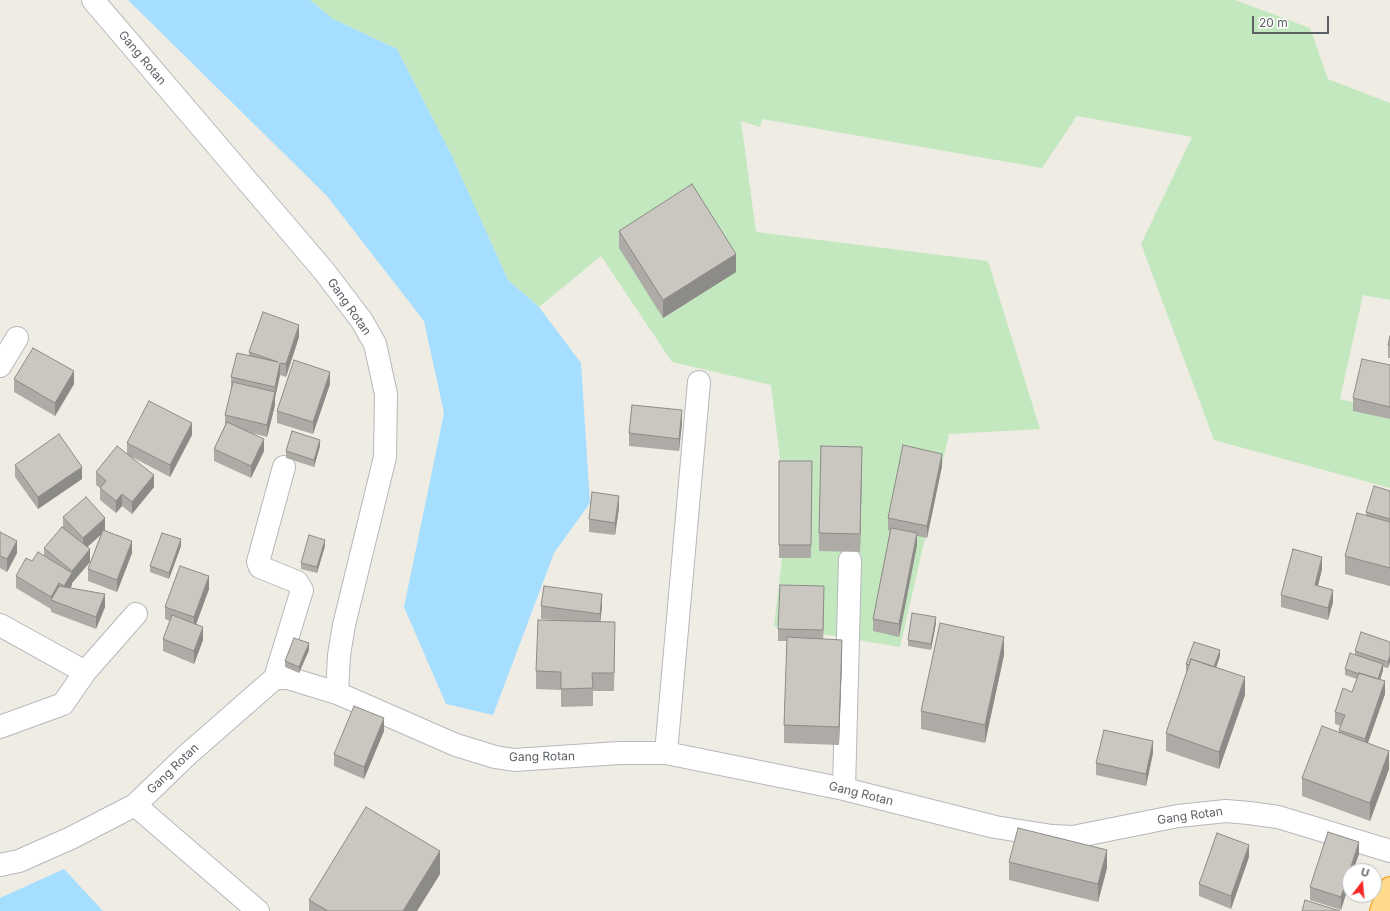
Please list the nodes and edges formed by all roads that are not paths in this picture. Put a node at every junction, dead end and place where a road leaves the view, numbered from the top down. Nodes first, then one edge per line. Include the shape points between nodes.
1 (93, 0) edge
2 (17, 338) dead end
3 (0, 366) edge
4 (699, 382) dead end
5 (284, 467) dead end
6 (850, 560) dead end
7 (136, 614) dead end
8 (0, 625) edge
9 (85, 672) junction
10 (275, 678) junction
11 (337, 693) junction
12 (0, 727) edge
13 (666, 753) junction
14 (844, 789) junction
15 (135, 805) junction
16 (1390, 851) edge
17 (0, 865) edge
18 (1390, 888) edge
19 (258, 911) edge
20 (1381, 911) edge

1 - 11 street, Gang Rotan via 324,271 362,321 375,344 386,394 385,457 344,625
2 - 3 street
4 - 13 street
5 - 10 street via 258,562 260,567 297,582 302,590
6 - 14 street
7 - 9 street
8 - 9 street
9 - 12 street via 63,704
10 - 11 street, Gang Rotan via 288,678
10 - 15 street, Gang Rotan via 187,755
11 - 13 street, Gang Rotan via 456,745 494,757 531,760 619,753
13 - 14 street, Gang Rotan
14 - 16 street, Gang Rotan via 995,827 1052,836 1073,837 1178,816 1226,811 1278,817
15 - 17 street, Gang Rotan via 71,838 19,861
15 - 19 street
18 - 20 highway

